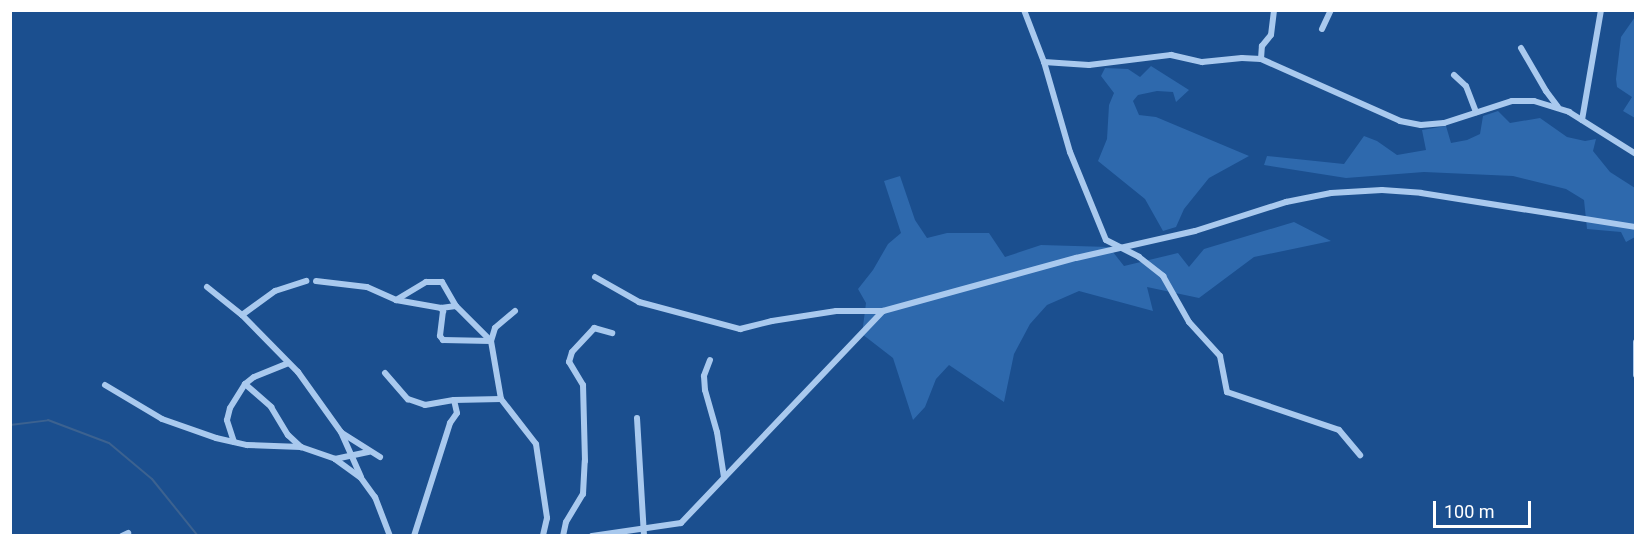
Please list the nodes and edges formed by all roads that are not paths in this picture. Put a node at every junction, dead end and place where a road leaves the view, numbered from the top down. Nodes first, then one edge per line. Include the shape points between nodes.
1 (1024, 10) edge
2 (1274, 10) edge
3 (1331, 10) edge
4 (1601, 10) edge
5 (1322, 29) dead end
6 (1521, 48) dead end
7 (1262, 59) junction
8 (1044, 62) junction
9 (1454, 75) dead end
10 (1558, 107) junction
11 (1476, 112) junction
12 (1582, 120) junction
13 (1635, 154) edge
14 (1635, 227) edge
15 (1124, 249) junction
16 (595, 277) dead end
17 (306, 281) dead end
18 (316, 281) dead end
19 (207, 287) dead end
20 (396, 300) junction
21 (456, 306) junction
22 (441, 308) junction
23 (514, 311) dead end
24 (883, 311) junction
25 (242, 315) junction
26 (612, 333) dead end
27 (490, 341) junction
28 (1635, 342) edge
29 (710, 360) dead end
30 (288, 363) junction
31 (385, 374) dead end
32 (1635, 375) edge
33 (245, 384) junction
34 (105, 385) dead end
35 (501, 399) junction
36 (454, 400) junction
37 (637, 418) dead end
38 (341, 432) junction
39 (234, 442) junction
40 (301, 447) junction
41 (369, 452) junction
42 (1360, 455) dead end
43 (352, 457) junction
44 (380, 457) dead end
45 (335, 459) junction
46 (724, 477) junction
47 (361, 478) junction
48 (643, 532) edge
49 (390, 536) edge
50 (414, 536) edge
51 (543, 536) edge
52 (563, 536) edge
53 (592, 536) edge

1 - 8 street
2 - 7 street via 1271,35 1262,46
3 - 5 street
4 - 12 street
6 - 10 street
7 - 8 street via 1202,62 1171,55 1089,65
7 - 11 street via 1400,121 1444,123
8 - 15 street via 1070,152 1106,240
9 - 11 street via 1466,86
10 - 11 street via 1512,100
10 - 12 street
12 - 13 street
14 - 15 street via 1382,190 1331,193 1286,202
15 - 24 street via 1076,258
15 - 42 street via 1163,276 1189,322 1220,356 1227,392 1339,430
16 - 24 street via 639,302 740,329 836,311
17 - 25 street via 275,291
18 - 20 street via 367,287
19 - 25 street
20 - 21 street via 426,282 442,282
20 - 22 street
21 - 22 street
21 - 27 street
22 - 27 street via 443,340
23 - 27 street via 495,328
24 - 46 street
25 - 30 street
26 - 52 street via 594,328 572,352 569,362 583,386 585,461 583,494 566,522
27 - 35 street
28 - 32 street
29 - 46 street via 704,376 705,390
30 - 33 street
30 - 38 street
31 - 36 street via 408,399 425,405
33 - 39 street via 227,420
33 - 40 street via 271,407 288,435
34 - 39 street via 162,419
35 - 36 street
35 - 51 street via 536,444 547,518
36 - 50 street via 457,413 450,423
37 - 48 street
38 - 41 street
38 - 43 street
39 - 40 street
40 - 45 street
41 - 43 street
41 - 44 street
43 - 45 street
43 - 47 street
45 - 47 street
46 - 48 street via 681,523
47 - 49 street via 375,497
48 - 53 street

